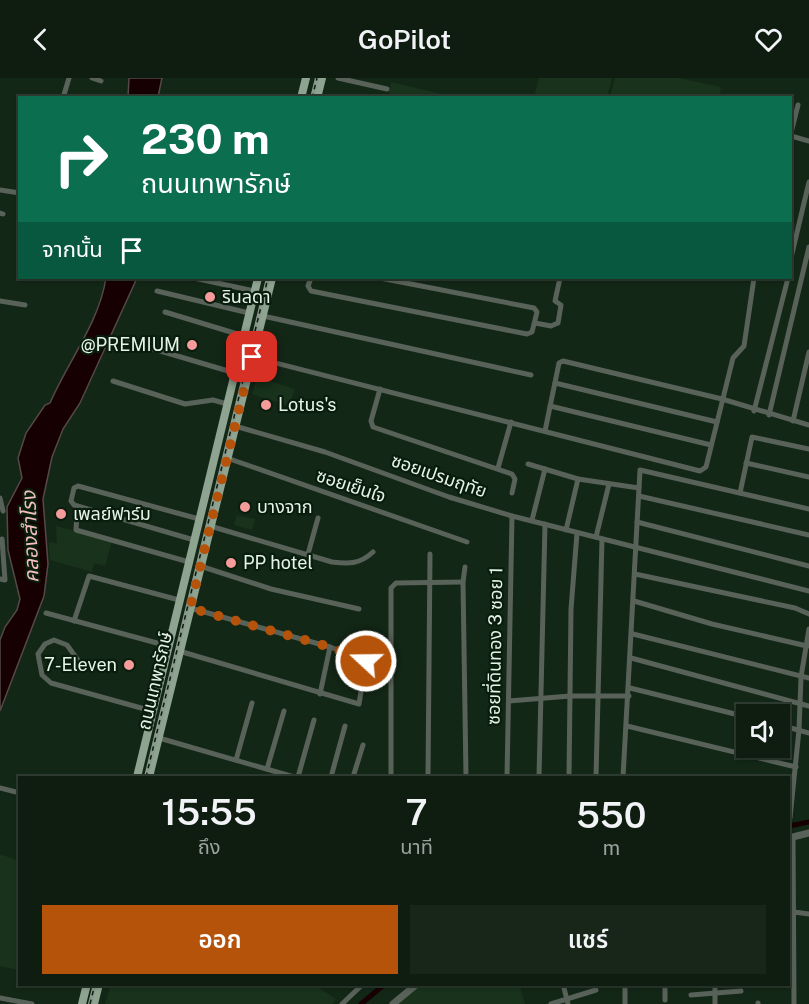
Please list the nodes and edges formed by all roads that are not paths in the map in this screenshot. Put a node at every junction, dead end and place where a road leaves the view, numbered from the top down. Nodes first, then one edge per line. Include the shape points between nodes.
1 (69, 78) edge
2 (92, 78) edge
3 (306, 78) edge
4 (322, 78) edge
5 (338, 78) edge
6 (101, 81) dead end
7 (387, 89) dead end
8 (64, 96) edge
9 (302, 96) edge
10 (318, 96) edge
11 (798, 105) dead end
12 (792, 132) edge
13 (792, 137) edge
14 (809, 141) edge
15 (809, 182) edge
16 (0, 190) edge
17 (18, 193) edge
18 (809, 247) edge
19 (792, 254) edge
20 (199, 279) edge
21 (258, 279) edge
22 (272, 279) edge
23 (311, 279) edge
24 (385, 279) edge
25 (560, 279) edge
26 (754, 279) edge
27 (788, 279) edge
28 (157, 291) dead end
29 (254, 291) junction
30 (0, 300) edge
31 (26, 305) dead end
32 (165, 312) dead end
33 (249, 313) junction
34 (263, 316) junction
35 (535, 323) junction
36 (244, 336) junction
37 (123, 340) dead end
38 (809, 352) edge
39 (252, 357) junction
40 (235, 374) junction
41 (531, 375) dead end
42 (113, 381) dead end
43 (555, 384) junction
44 (380, 389) junction
45 (722, 399) junction
46 (227, 404) junction
47 (550, 406) junction
48 (754, 411) junction
49 (769, 415) junction
50 (793, 421) junction
51 (511, 422) junction
52 (717, 422) junction
53 (809, 425) edge
54 (235, 426) junction
55 (545, 431) junction
56 (711, 445) junction
57 (809, 449) edge
58 (227, 458) junction
59 (746, 463) junction
60 (528, 464) dead end
61 (498, 468) junction
62 (545, 469) junction
63 (809, 477) edge
64 (578, 479) junction
65 (609, 484) junction
66 (639, 488) junction
67 (512, 493) dead end
68 (740, 493) junction
69 (639, 496) junction
70 (0, 498) edge
71 (809, 508) edge
72 (3, 511) dead end
73 (77, 514) dead end
74 (512, 516) junction
75 (318, 518) dead end
76 (199, 519) junction
77 (532, 520) junction
78 (637, 522) junction
79 (545, 524) junction
80 (210, 526) junction
81 (566, 530) junction
82 (577, 533) junction
83 (809, 535) edge
84 (599, 538) junction
85 (2, 539) dead end
86 (194, 540) junction
87 (467, 542) dead end
88 (636, 546) junction
89 (374, 552) dead end
90 (308, 554) junction
91 (430, 554) dead end
92 (189, 562) junction
93 (200, 566) junction
94 (809, 566) edge
95 (465, 567) dead end
96 (635, 574) junction
97 (0, 579) edge
98 (430, 582) junction
99 (463, 582) junction
100 (809, 591) edge
101 (179, 600) junction
102 (634, 601) junction
103 (190, 608) junction
104 (359, 609) dead end
105 (46, 613) dead end
106 (809, 614) edge
107 (74, 621) junction
108 (809, 629) edge
109 (633, 634) junction
110 (168, 646) junction
111 (807, 646) edge
112 (330, 647) junction
113 (179, 651) junction
114 (631, 658) junction
115 (80, 663) dead end
116 (801, 676) junction
117 (809, 678) edge
118 (630, 688) junction
119 (320, 694) junction
120 (599, 694) junction
121 (570, 696) junction
122 (629, 696) junction
123 (540, 701) junction
124 (509, 702) junction
125 (252, 703) dead end
126 (799, 703) junction
127 (809, 706) edge
128 (152, 711) junction
129 (284, 711) dead end
130 (736, 714) edge
131 (314, 720) dead end
132 (345, 726) dead end
133 (627, 726) junction
134 (790, 728) edge
135 (799, 730) junction
136 (809, 733) edge
137 (159, 738) junction
138 (363, 745) dead end
139 (236, 760) junction
140 (796, 768) junction
141 (267, 769) junction
142 (137, 776) edge
143 (149, 776) edge
144 (292, 776) edge
145 (296, 776) edge
146 (331, 776) edge
147 (353, 776) edge
148 (391, 776) edge
149 (428, 776) edge
150 (466, 776) edge
151 (507, 776) edge
152 (539, 776) edge
153 (569, 776) edge
154 (596, 776) edge
155 (623, 776) edge
156 (0, 788) edge
157 (18, 792) edge
158 (790, 800) edge
159 (790, 818) edge
160 (809, 833) edge
161 (791, 837) edge
162 (794, 912) junction
163 (809, 914) edge
164 (86, 986) edge
165 (98, 986) edge
166 (361, 986) edge
167 (415, 986) edge
168 (564, 986) edge
169 (625, 986) edge
170 (665, 986) edge
171 (715, 986) edge
172 (596, 990) dead end
173 (741, 991) dead end
174 (715, 993) junction
175 (691, 995) dead end
176 (0, 999) edge
177 (665, 1000) dead end
178 (568, 1002) edge
179 (32, 1004) edge
180 (82, 1004) edge
181 (94, 1004) edge
182 (342, 1004) edge
183 (393, 1004) edge
184 (551, 1004) edge
185 (625, 1004) edge
186 (715, 1004) edge
187 (794, 1004) edge

1 - 8 street
2 - 6 street
3 - 9 main road
4 - 10 main road
5 - 7 street
11 - 12 street
13 - 14 street
15 - 19 street
16 - 17 street
18 - 49 street
20 - 29 street
21 - 29 main road, ถนนเทพารักษ์
22 - 34 main road, ถนนเทพารักษ์
23 - 35 street via 310,291 527,334
24 - 35 street via 534,308
25 - 35 street via 555,301 561,305 558,323
26 - 45 street via 744,346 733,358
27 - 48 street
28 - 33 street
29 - 33 main road, ถนนเทพารักษ์
30 - 31 street
32 - 36 street
33 - 36 main road, ถนนเทพารักษ์
34 - 39 main road, ถนนเทพารักษ์
34 - 41 street
36 - 40 main road, ถนนเทพารักษ์
37 - 40 street
38 - 50 street
39 - 44 street
39 - 54 main road, ถนนเทพารักษ์
40 - 46 main road, ถนนเทพารักษ์
42 - 46 street via 185,404 213,400
43 - 45 street via 559,363 563,361
43 - 47 street
43 - 52 street
44 - 51 street
44 - 61 street via 371,421 374,427
45 - 48 street
45 - 52 street
46 - 76 main road, ถนนเทพารักษ์
47 - 55 street
47 - 56 street
48 - 49 street
49 - 50 street
50 - 53 street
51 - 55 street
51 - 61 street
52 - 56 street
54 - 58 main road, ถนนเทพารักษ์
54 - 74 street, ซอยเปรมฤทัย via 325,452
55 - 56 street via 700,471 706,467
57 - 59 street via 754,437
58 - 80 main road, ถนนเทพารักษ์
58 - 87 street, ซอยเย็นใจ
59 - 63 street
59 - 68 street
60 - 62 street
61 - 67 street via 515,476
62 - 64 street
62 - 77 street
64 - 65 street
64 - 81 street
65 - 66 street
65 - 84 street
66 - 68 street via 640,470
66 - 69 street
68 - 71 street
69 - 78 street
69 - 83 street
70 - 72 street
73 - 92 street via 76,530
74 - 77 street, ซอยเปรมฤทัย
74 - 124 street, ซอยที่ดินทอง 3 ซอย 1
75 - 90 street
76 - 86 main road, ถนนเทพารักษ์
76 - 86 street via 78,486 73,495 74,505
77 - 79 street, ซอยเปรมฤทัย
78 - 88 street
78 - 94 street
79 - 81 street, ซอยเปรมฤทัย
79 - 123 street
80 - 90 street
80 - 93 main road, ถนนเทพารักษ์
81 - 82 street, ซอยเปรมฤทัย
82 - 84 street, ซอยเปรมฤทัย
82 - 121 street
84 - 88 street, ซอยเปรมฤทัย
84 - 120 street
85 - 97 street via 4,580
86 - 92 main road, ถนนเทพารักษ์
88 - 96 street
88 - 100 street, ซอยเปรมฤทัย
89 - 90 street via 352,564
91 - 98 street
92 - 101 main road, ถนนเทพารักษ์
93 - 103 main road, ถนนเทพารักษ์
93 - 104 street via 271,589
95 - 99 street
96 - 102 street
96 - 106 street
98 - 99 street
98 - 148 street via 396,583 391,588
98 - 149 street
99 - 150 street
101 - 107 street via 89,576
101 - 110 main road, ถนนเทพารักษ์
102 - 109 street
102 - 111 street
103 - 112 street
103 - 113 main road, ถนนเทพารักษ์
105 - 107 street
107 - 110 street
108 - 111 street
109 - 114 street
109 - 116 street
110 - 128 main road, ถนนเทพารักษ์
111 - 116 street
112 - 119 street
112 - 119 street via 366,660 358,705
113 - 119 street
113 - 137 main road, ถนนเทพารักษ์
114 - 118 street
114 - 126 street
115 - 128 street via 67,645 54,640 38,654 42,675 51,683
116 - 117 street
116 - 126 street
118 - 122 street
118 - 130 street
120 - 121 street
120 - 122 street
120 - 154 street
121 - 123 street
121 - 153 street
122 - 133 street
123 - 124 street
123 - 152 street
124 - 151 street, ซอยที่ดินทอง 3 ซอย 1
125 - 139 street
126 - 127 street
126 - 135 street
128 - 142 main road, ถนนเทพารักษ์
129 - 141 street
131 - 145 street
132 - 146 street
133 - 140 street
133 - 155 street
134 - 135 street
135 - 136 street
135 - 140 street
137 - 139 street
137 - 143 main road, ถนนเทพารักษ์
138 - 147 street
139 - 141 street
140 - 158 street
141 - 144 street
156 - 157 street
158 - 159 street
160 - 161 street
161 - 162 street
162 - 163 street
162 - 187 street
164 - 180 main road
165 - 181 main road
166 - 182 street
167 - 183 street
168 - 178 street
169 - 185 street
170 - 177 street
171 - 174 street
172 - 178 street
173 - 174 street
174 - 175 street
174 - 186 street
176 - 179 street
178 - 184 street

